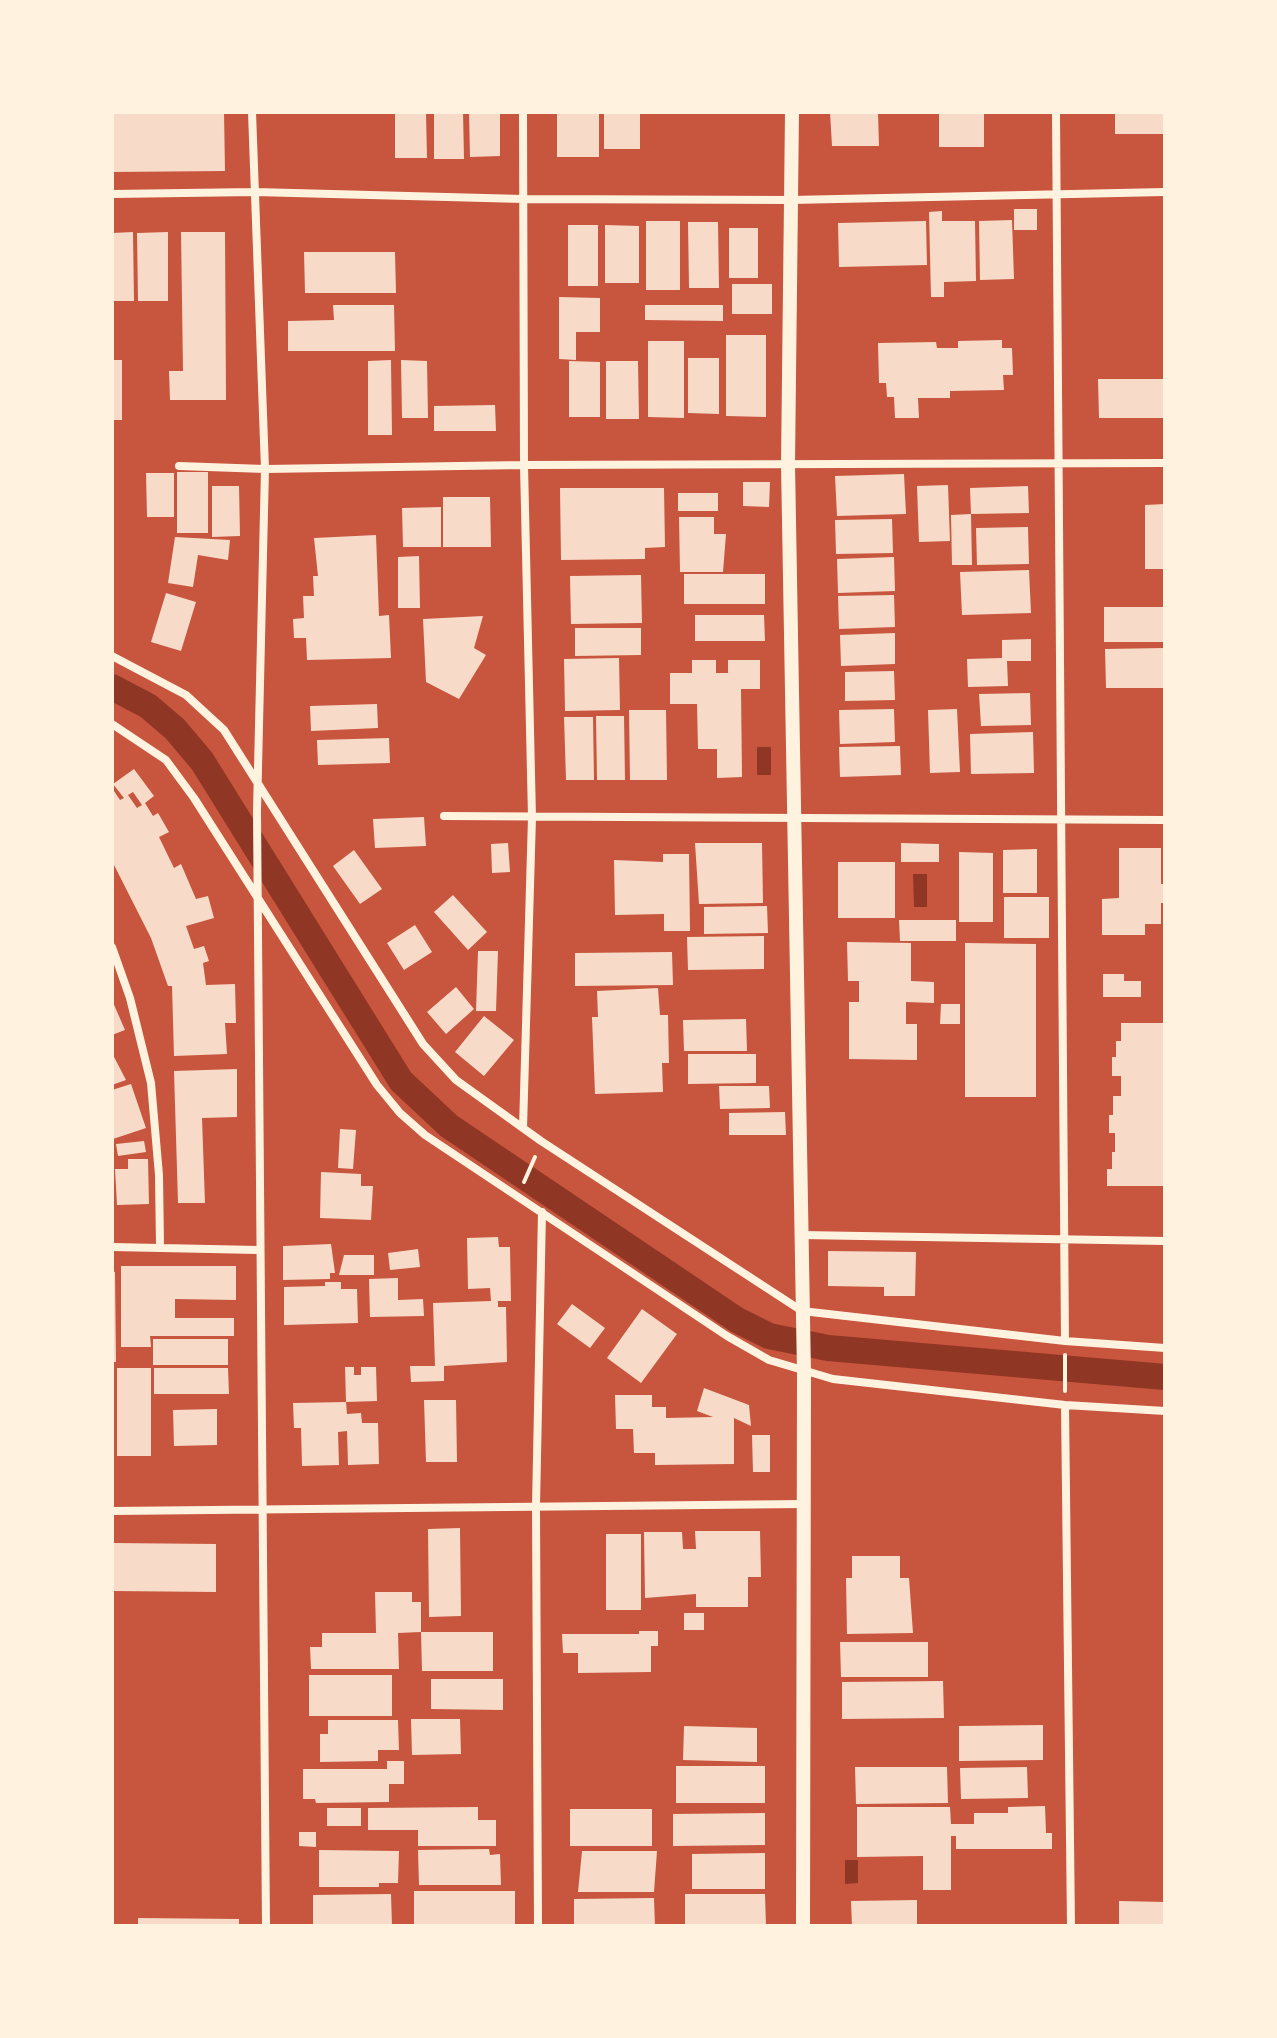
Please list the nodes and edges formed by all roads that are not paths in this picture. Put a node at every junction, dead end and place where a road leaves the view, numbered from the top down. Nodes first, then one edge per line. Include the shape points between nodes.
1 (252, 112) edge
2 (523, 112) edge
3 (792, 112) edge
4 (1056, 112) edge
5 (255, 192) junction
6 (1165, 192) edge
7 (112, 194) edge
8 (1058, 194) junction
9 (523, 199) junction
10 (791, 200) junction
11 (1165, 463) edge
12 (788, 464) junction
13 (524, 465) junction
14 (1059, 465) junction
15 (179, 466) dead end
16 (265, 469) junction
17 (112, 656) edge
18 (112, 724) edge
19 (258, 783) junction
20 (444, 816) dead end
21 (532, 817) junction
22 (793, 819) junction
23 (1165, 820) edge
24 (1059, 821) junction
25 (260, 900) junction
26 (112, 947) edge
27 (523, 1128) junction
28 (542, 1212) junction
29 (801, 1235) junction
30 (1063, 1240) junction
31 (1165, 1241) edge
32 (160, 1246) junction
33 (112, 1247) edge
34 (258, 1250) junction
35 (802, 1311) junction
36 (1065, 1341) junction
37 (1165, 1348) edge
38 (804, 1373) junction
39 (1065, 1405) junction
40 (1165, 1411) edge
41 (803, 1504) junction
42 (536, 1506) junction
43 (262, 1510) junction
44 (112, 1511) edge
45 (266, 1926) edge
46 (538, 1926) edge
47 (803, 1926) edge
48 (1071, 1926) edge

1 - 5 street
2 - 9 street
3 - 10 street
4 - 8 street
5 - 7 street
5 - 9 street
5 - 16 street
6 - 8 street
8 - 10 street
8 - 14 street
9 - 10 street
9 - 13 street
10 - 12 street
11 - 14 street
12 - 13 street
12 - 14 street
12 - 22 street
13 - 16 street
13 - 21 street
14 - 24 street
15 - 16 street
16 - 19 street
17 - 19 street via 208,712
18 - 25 street via 166,760
19 - 25 street
19 - 27 street via 423,1044 456,1080
20 - 21 street
21 - 22 street
21 - 27 street
22 - 24 street
22 - 29 street
23 - 24 street
24 - 30 street
25 - 28 street via 400,1113
25 - 34 street
26 - 32 street via 151,1083
27 - 35 street
28 - 38 street via 727,1336
28 - 42 street
29 - 30 street
29 - 35 street
30 - 31 street
30 - 36 street
32 - 33 street
32 - 34 street
34 - 43 street
35 - 36 street
35 - 38 street
36 - 37 street
38 - 39 street
38 - 41 street
39 - 40 street
39 - 48 street
41 - 42 street
41 - 47 street
42 - 43 street
42 - 46 street
43 - 44 street
43 - 45 street

